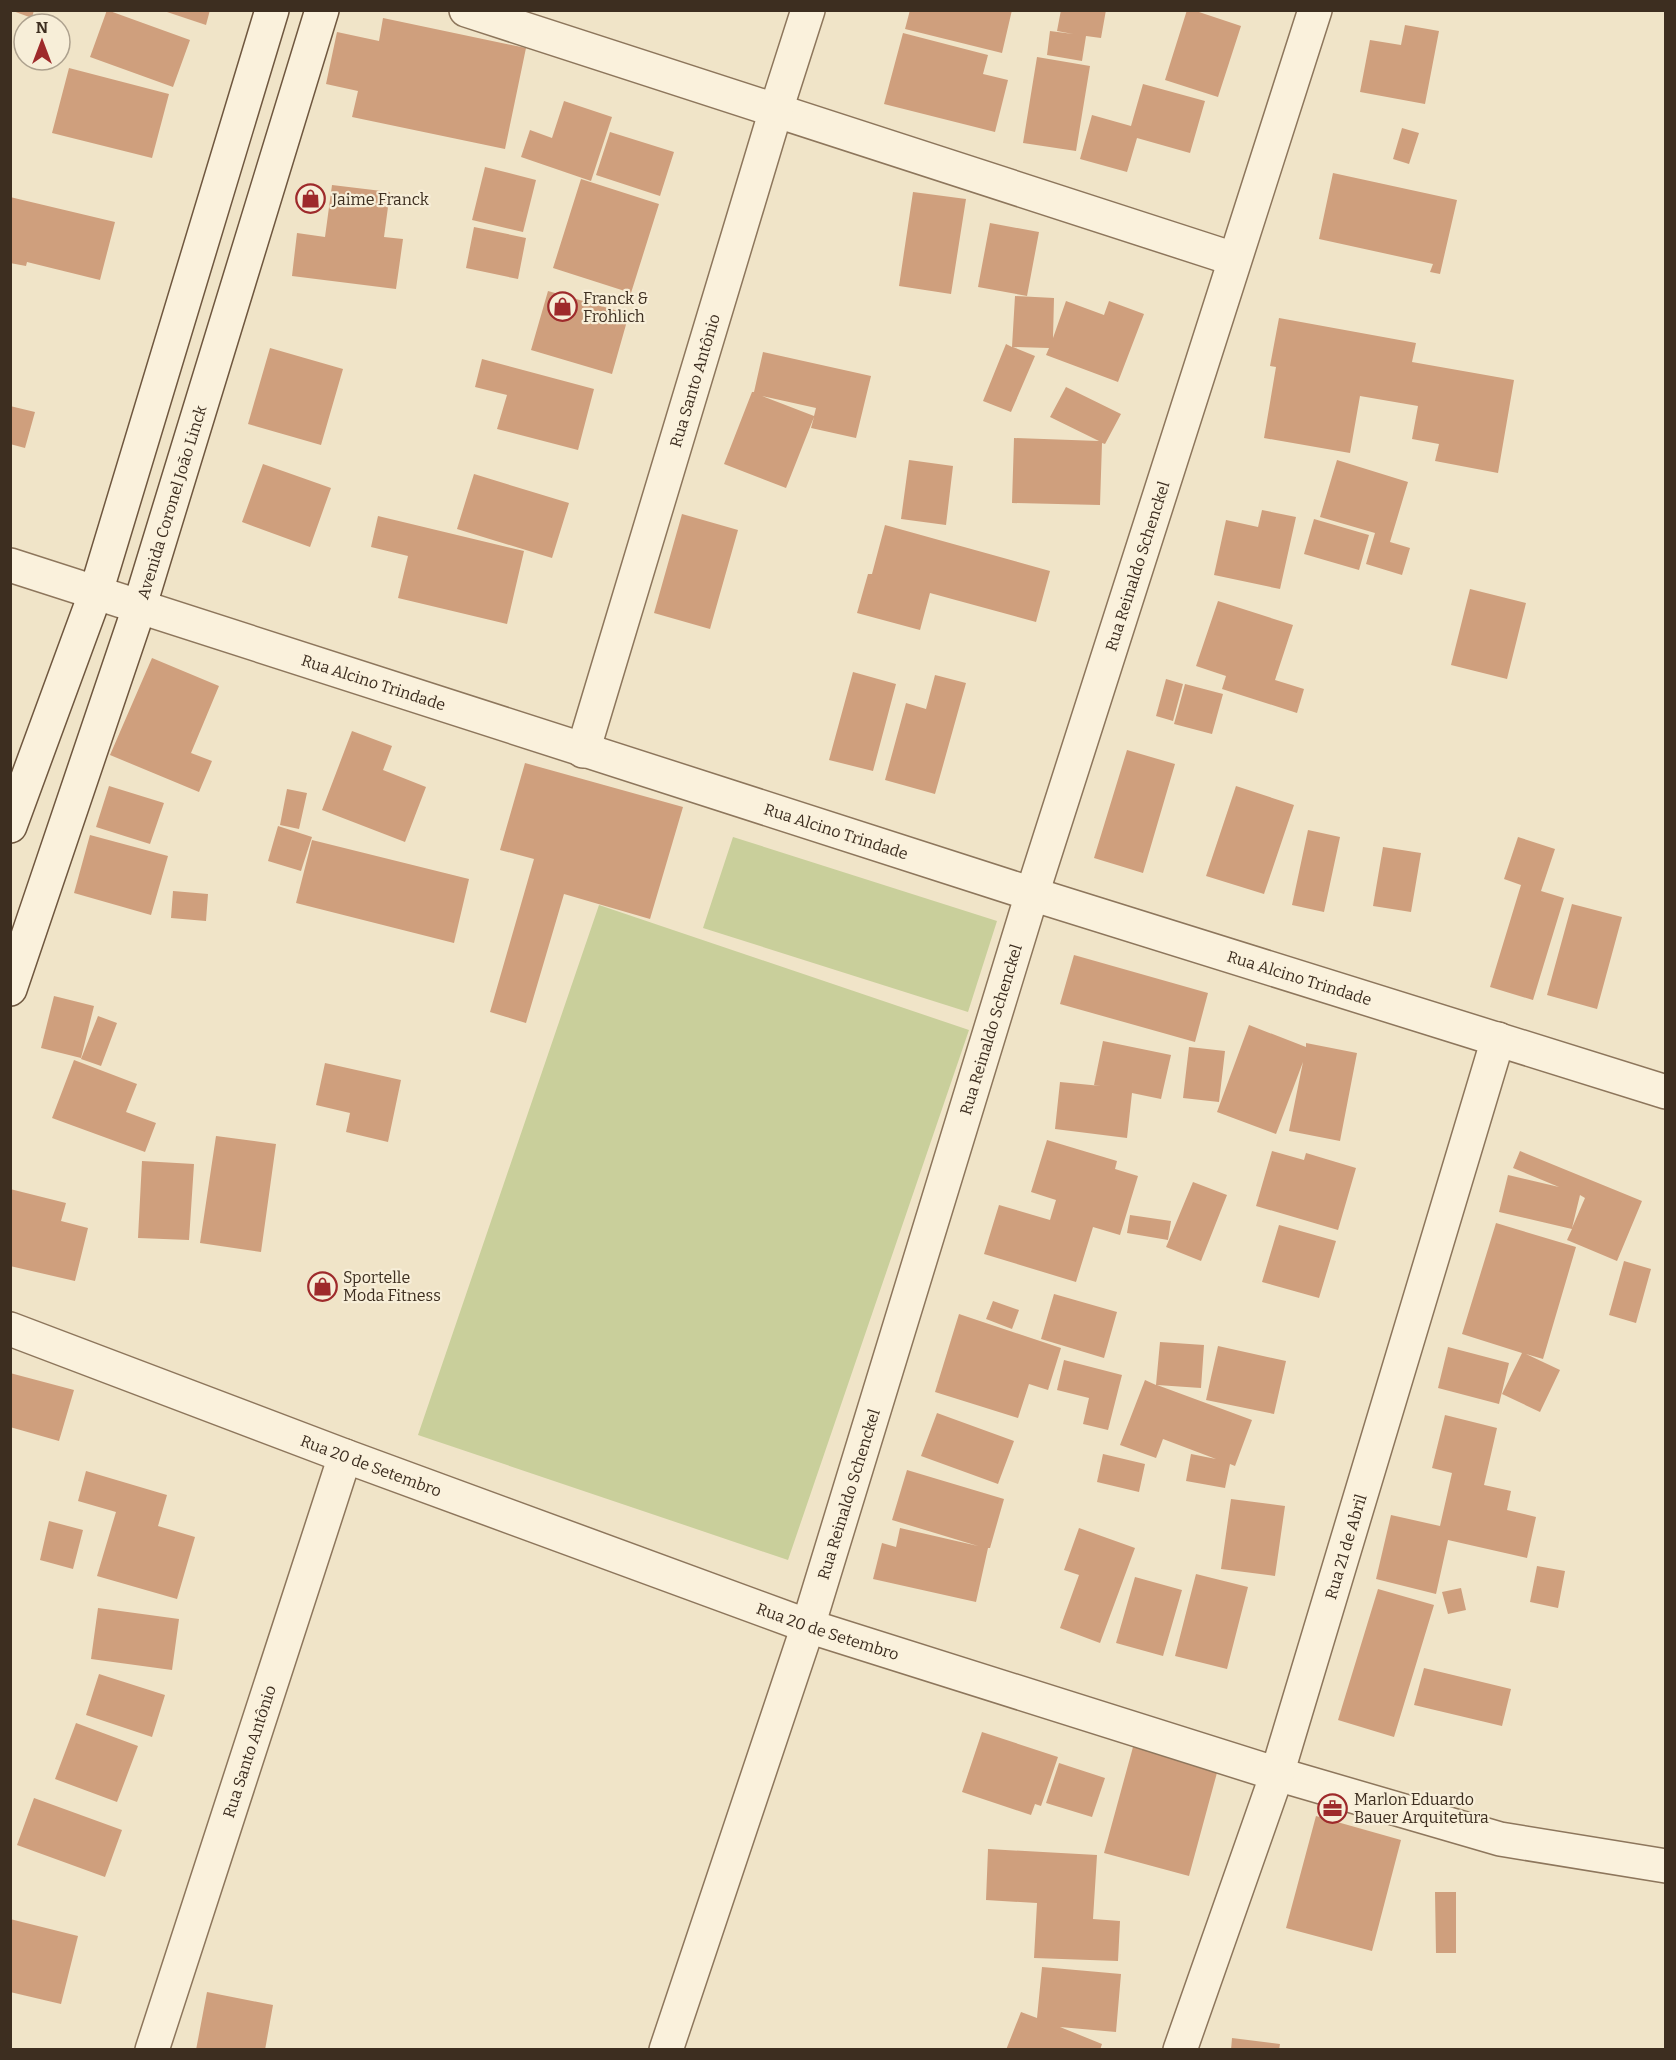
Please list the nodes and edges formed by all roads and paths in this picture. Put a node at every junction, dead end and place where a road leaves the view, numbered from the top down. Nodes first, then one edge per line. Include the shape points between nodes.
1 (272, 10) edge
2 (322, 10) edge
3 (466, 10) edge
4 (808, 10) edge
5 (1315, 10) edge
6 (776, 110) junction
7 (1234, 259) junction
8 (10, 565) edge
9 (96, 592) junction
10 (139, 608) junction
11 (584, 751) junction
12 (10, 826) edge
13 (1032, 894) junction
14 (10, 989) edge
15 (1498, 1040) junction
16 (1665, 1092) edge
17 (10, 1329) edge
18 (345, 1456) junction
19 (808, 1626) junction
20 (1277, 1774) junction
21 (1665, 1866) edge
22 (153, 2049) edge
23 (666, 2049) edge
24 (1180, 2049) edge

1 - 9 street
2 - 10 street, Avenida Coronel João Linck
3 - 6 street
4 - 6 street, Rua Santo Antônio
5 - 7 street, Rua Reinaldo Schenckel
6 - 7 street
6 - 11 street, Rua Santo Antônio
7 - 13 street, Rua Reinaldo Schenckel
8 - 9 street, Rua Alcino Trindade
9 - 10 street, Rua Alcino Trindade
9 - 12 street
10 - 11 street, Rua Alcino Trindade
10 - 14 street, Avenida Coronel João Linck
11 - 13 street, Rua Alcino Trindade
13 - 15 street, Rua Alcino Trindade
13 - 19 street, Rua Reinaldo Schenckel
15 - 16 street, Rua Alcino Trindade
15 - 20 street, Rua 21 de Abril
17 - 18 street, Rua 20 de Setembro
18 - 19 street, Rua 20 de Setembro
18 - 22 street, Rua Santo Antônio
19 - 20 street, Rua 20 de Setembro
19 - 23 street, Rua Reinaldo Schenckel
20 - 21 street, Rua 20 de Setembro via 1500,1839
20 - 24 street, Rua 21 de Abril

